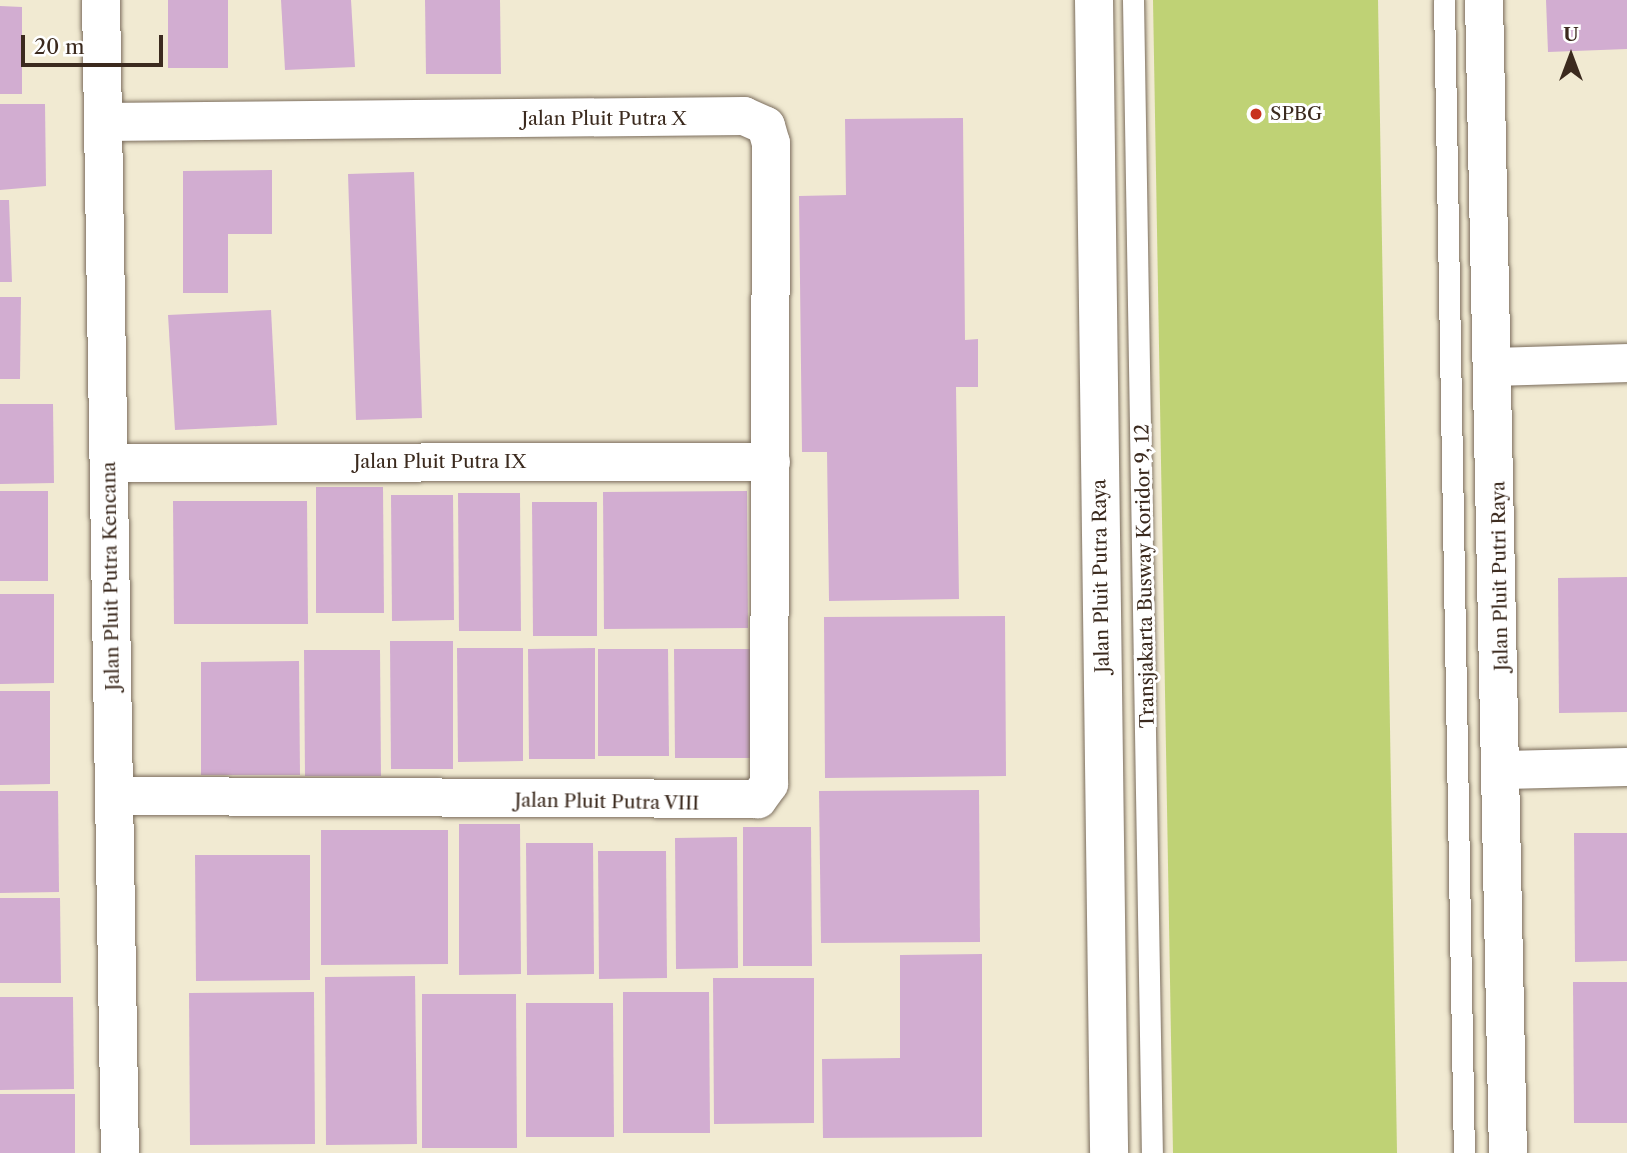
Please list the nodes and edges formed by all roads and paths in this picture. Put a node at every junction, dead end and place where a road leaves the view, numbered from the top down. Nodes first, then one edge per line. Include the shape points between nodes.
1 (101, 0) edge
2 (1094, 0) edge
3 (1133, 0) edge
4 (1444, 0) edge
5 (1484, 0) edge
6 (103, 122) junction
7 (1627, 363) edge
8 (1495, 367) junction
9 (771, 462) junction
10 (109, 463) junction
11 (1627, 767) edge
12 (1504, 770) junction
13 (115, 796) junction
14 (120, 1153) edge
15 (1109, 1153) edge
16 (1152, 1153) edge
17 (1464, 1153) edge
18 (1508, 1153) edge

1 - 6 street, Jalan Pluit Putra Kencana
2 - 15 street, Jalan Pluit Putra Raya
3 - 16 lane, Transjakarta Busway Koridor 9, 12
4 - 17 lane
5 - 8 street, Jalan Pluit Putri Raya
6 - 9 street, Jalan Pluit Putra X via 757,118 771,143
6 - 10 street, Jalan Pluit Putra Kencana
7 - 8 street
8 - 12 street, Jalan Pluit Putri Raya
9 - 10 street, Jalan Pluit Putra IX
9 - 13 street, Jalan Pluit Putra VIII via 769,783 758,799
10 - 13 street, Jalan Pluit Putra Kencana
11 - 12 street
12 - 18 street, Jalan Pluit Putri Raya
13 - 14 street, Jalan Pluit Putra Kencana

